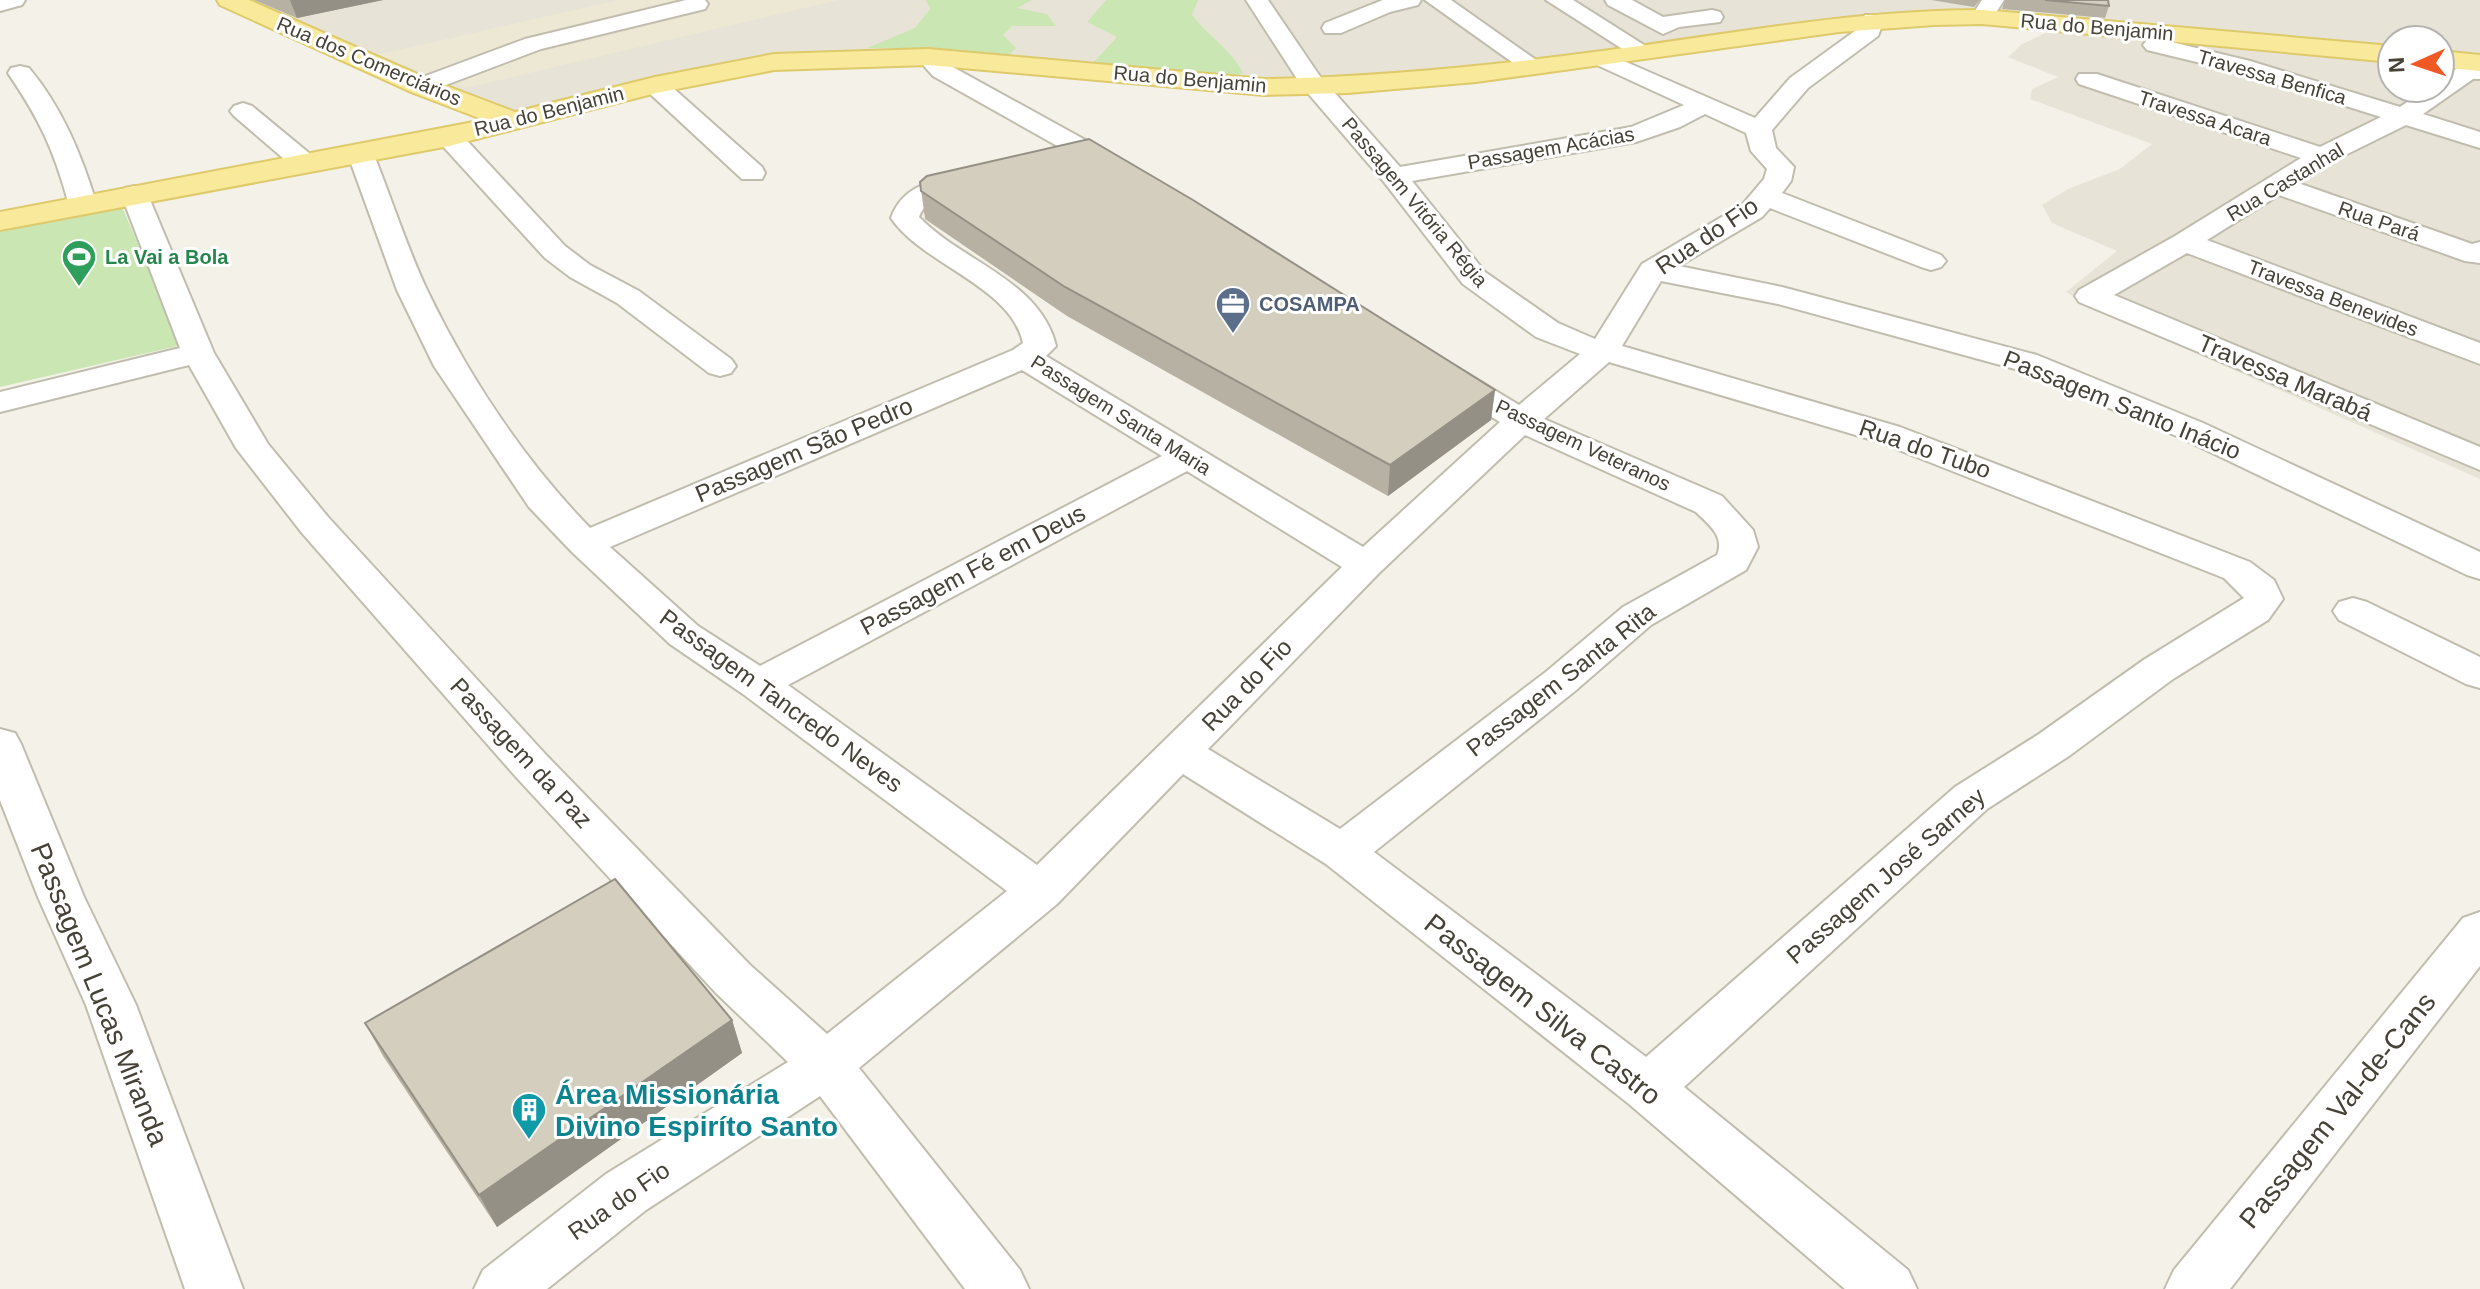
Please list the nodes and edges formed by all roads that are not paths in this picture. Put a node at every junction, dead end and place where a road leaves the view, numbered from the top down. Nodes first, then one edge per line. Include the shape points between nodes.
1 (14, 0) edge
2 (229, 0) edge
3 (1257, 0) edge
4 (1410, 0) edge
5 (1436, 0) edge
6 (1557, 0) edge
7 (1616, 0) edge
8 (1690, 0) edge
9 (0, 4) edge
10 (697, 4) dead end
11 (1988, 8) edge
12 (1712, 17) junction
13 (1897, 18) junction
14 (1333, 28) dead end
15 (1742, 37) junction
16 (2160, 39) junction
17 (1643, 52) junction
18 (2376, 53) edge
19 (928, 57) junction
20 (1603, 59) junction
21 (2456, 61) edge
22 (2480, 63) edge
23 (1534, 67) junction
24 (2480, 72) edge
25 (20, 73) dead end
26 (655, 85) junction
27 (421, 86) junction
28 (1317, 87) junction
29 (1704, 104) junction
30 (243, 111) dead end
31 (2404, 116) junction
32 (510, 120) junction
33 (1759, 129) junction
34 (449, 137) junction
35 (2480, 140) edge
36 (361, 155) junction
37 (1092, 155) junction
38 (2322, 156) junction
39 (306, 164) junction
40 (1046, 165) edge
41 (752, 173) dead end
42 (1000, 175) edge
43 (1394, 176) junction
44 (1144, 183) edge
45 (2277, 185) junction
46 (135, 194) junction
47 (1765, 196) junction
48 (83, 205) junction
49 (0, 221) edge
50 (2185, 242) junction
51 (2480, 251) edge
52 (1931, 261) dead end
53 (1652, 270) junction
54 (2090, 296) joint
55 (1605, 349) junction
56 (198, 353) junction
57 (2480, 354) edge
58 (1024, 357) junction
59 (1426, 362) edge
60 (720, 366) dead end
61 (0, 402) edge
62 (1521, 421) junction
63 (1187, 457) junction
64 (2480, 460) edge
65 (1709, 504) joint
66 (585, 544) junction
67 (1366, 565) junction
68 (2480, 567) edge
69 (2237, 570) joint
70 (2353, 611) dead end
71 (2480, 674) edge
72 (758, 684) junction
73 (0, 744) edge
74 (1181, 753) junction
75 (1342, 852) junction
76 (1040, 891) junction
77 (2480, 931) edge
78 (826, 1065) junction
79 (1647, 1088) junction
80 (214, 1289) edge
81 (503, 1289) edge
82 (1000, 1289) edge
83 (1888, 1289) edge
84 (2194, 1289) edge

1 - 9 street
2 - 27 main road, Rua dos Comerciários
3 - 28 street, Passagem Vitória Régia
4 - 14 street
5 - 23 street
6 - 17 street
7 - 12 street via 1663,27
8 - 12 street
10 - 27 street via 533,44
11 - 13 main road, Rua do Benjamin
11 - 16 main road, Rua do Benjamin
12 - 15 street
13 - 15 main road, Rua do Benjamin
13 - 33 street via 1870,31 1799,83
15 - 17 main road, Rua do Benjamin
16 - 18 main road, Rua do Benjamin
16 - 31 street, Travessa Benfica
16 - 38 street, Travessa Acara via 2088,79
17 - 20 main road, Rua do Benjamin
19 - 26 main road, Rua do Benjamin via 774,62
19 - 28 main road, Rua do Benjamin via 1264,87
19 - 37 street via 942,71
20 - 23 main road, Rua do Benjamin
20 - 29 street
21 - 22 main road
23 - 28 main road, Rua do Benjamin
24 - 31 street, Rua Castanhal via 2468,72
25 - 48 street via 43,100 64,141
26 - 32 main road, Rua do Benjamin
26 - 41 street
27 - 32 main road, Rua dos Comerciários
28 - 43 street, Passagem Vitória Régia
29 - 33 street
29 - 43 street, Passagem Acácias via 1636,134
30 - 39 street
31 - 35 street, Travessa Benfica
31 - 38 street, Rua Castanhal
32 - 34 main road, Rua do Benjamin
33 - 47 street, Rua do Fio via 1765,156 1781,167
34 - 36 main road, Rua do Benjamin
34 - 60 street via 555,252 628,297
36 - 39 main road, Rua do Benjamin
36 - 66 street, Passagem Tancredo Neves via 412,290 450,366 542,499
37 - 40 street
37 - 44 street
38 - 45 street, Rua Castanhal
39 - 46 main road, Rua do Benjamin
42 - 58 street, Passagem Santa Maria via 919,195 907,206 905,218 912,229 967,264 1030,318 1040,332 1040,346
43 - 55 street, Passagem Vitória Régia via 1474,278 1495,296 1547,330
45 - 50 street, Rua Castanhal
45 - 51 street, Rua Pará via 2475,255
46 - 48 main road, Rua do Benjamin
46 - 56 street, Passagem da Paz
47 - 52 street
47 - 53 street, Rua do Fio via 1752,211
48 - 49 main road, Rua do Benjamin
50 - 54 street, Rua Castanhal
50 - 57 street, Travessa Benevides
53 - 55 street, Rua do Fio
53 - 68 street, Passagem Santo Inácio via 1782,296 2026,362 2191,430
54 - 64 street, Travessa Marabá
55 - 62 street, Rua do Fio
55 - 69 street, Rua do Tubo via 1888,434
56 - 61 street
56 - 78 street, Passagem da Paz via 253,448 315,525 532,767 733,979
58 - 63 street, Passagem Santa Maria
58 - 66 street, Passagem São Pedro
59 - 62 street, Passagem Veteranos
62 - 65 street, Passagem Veteranos
62 - 67 street, Rua do Fio
63 - 67 street, Passagem Santa Maria
63 - 72 street, Passagem Fé em Deus
65 - 75 street, Passagem Santa Rita via 1735,530 1739,547 1733,562 1637,616
66 - 72 street, Passagem Tancredo Neves via 684,635
67 - 74 street, Rua do Fio
69 - 79 street, Passagem José Sarney via 2260,589 2264,599 2254,611 1971,798
70 - 71 street
72 - 76 street, Passagem Tancredo Neves
73 - 80 street, Passagem Lucas Miranda via 111,1005
74 - 75 street, Passagem Silva Castro
74 - 76 street, Rua do Fio
75 - 79 street, Passagem Silva Castro
76 - 78 street, Rua do Fio
77 - 84 street, Passagem Val-de-Cans
78 - 81 street, Rua do Fio via 626,1192
78 - 82 street, Passagem da Paz
79 - 83 street, Passagem Silva Castro

